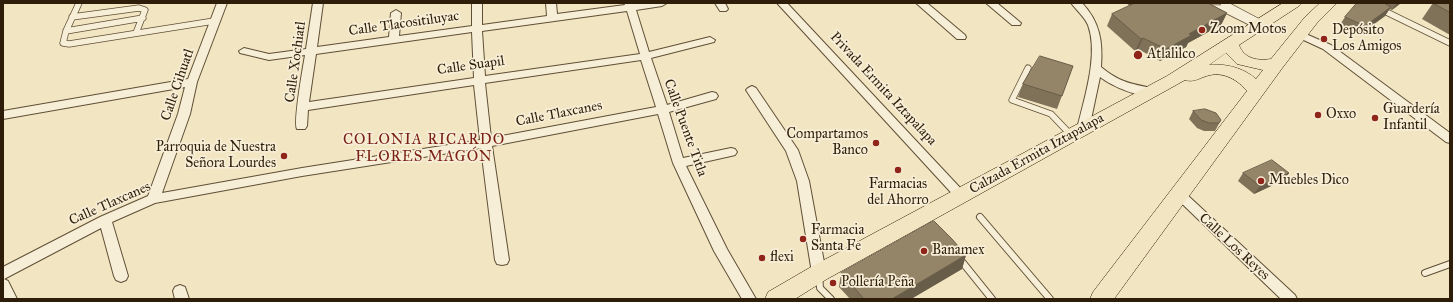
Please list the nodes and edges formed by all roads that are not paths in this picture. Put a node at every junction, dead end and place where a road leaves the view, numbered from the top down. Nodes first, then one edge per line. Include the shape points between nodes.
1 (79, 3) edge
2 (222, 3) edge
3 (318, 3) edge
4 (477, 3) edge
5 (551, 3) edge
6 (662, 3) edge
7 (782, 3) edge
8 (921, 3) edge
9 (990, 3) edge
10 (1076, 3) edge
11 (1199, 3) edge
12 (1294, 3) edge
13 (1329, 3) edge
14 (1368, 3) edge
15 (1226, 4) edge
16 (630, 5) edge
17 (396, 13) dead end
18 (72, 17) junction
19 (143, 18) junction
20 (552, 18) junction
21 (214, 21) junction
22 (1016, 23) dead end
23 (1260, 25) junction
24 (477, 29) junction
25 (66, 31) junction
26 (136, 33) junction
27 (1299, 34) junction
28 (961, 37) dead end
29 (394, 40) junction
30 (710, 40) dead end
31 (1232, 43) junction
32 (1450, 43) edge
33 (244, 51) dead end
34 (311, 52) junction
35 (645, 56) junction
36 (1276, 63) junction
37 (1028, 68) dead end
38 (1096, 68) junction
39 (480, 80) junction
40 (1174, 80) junction
41 (192, 82) junction
42 (752, 90) dead end
43 (1256, 90) junction
44 (1152, 92) junction
45 (712, 96) dead end
46 (303, 107) junction
47 (662, 110) junction
48 (3, 115) edge
49 (302, 126) dead end
50 (1077, 132) junction
51 (1450, 139) edge
52 (487, 143) junction
53 (732, 152) dead end
54 (679, 164) junction
55 (1179, 194) junction
56 (961, 196) junction
57 (153, 199) junction
58 (980, 217) dead end
59 (105, 220) junction
60 (952, 250) edge
61 (502, 260) dead end
62 (1450, 264) edge
63 (819, 273) junction
64 (1426, 273) dead end
65 (3, 274) edge
66 (121, 276) dead end
67 (3, 285) edge
68 (10, 299) edge
69 (749, 299) edge
70 (776, 299) edge
71 (831, 299) edge
72 (992, 299) edge
73 (1050, 299) edge
74 (1102, 299) edge
75 (1290, 299) edge

1 - 18 lane
2 - 21 street, Calle Cihuatl
3 - 34 street, Calle Xochiatl
4 - 24 street
5 - 20 street
6 - 16 street, Calle Tlacositiluyac
7 - 56 street, Privada Ermita Iztapalapa
8 - 28 street
9 - 22 street
10 - 38 street via 1086,12 1093,26 1097,52
11 - 23 lane via 1209,8 1222,8
12 - 23 main road, Calzada Ermita Iztapalapa
13 - 27 main road
14 - 32 lane
15 - 23 lane
16 - 20 street, Calle Tlacositiluyac
16 - 35 street, Calle Puente Titla
17 - 29 street
18 - 19 lane via 139,8 145,10
18 - 25 lane
19 - 25 lane
19 - 26 lane
20 - 24 street, Calle Tlacositiluyac
21 - 26 lane
21 - 41 street, Calle Cihuatl
23 - 31 main road, Calzada Ermita Iztapalapa
24 - 29 street, Calle Tlacositiluyac
24 - 39 street
25 - 26 lane via 63,43 69,44
27 - 36 main road
27 - 51 street via 1327,47
29 - 34 street, Calle Tlacositiluyac
30 - 35 street, Calle Suapil
31 - 36 main road via 1233,52 1245,61 1263,65
31 - 40 main road, Calzada Ermita Iztapalapa
33 - 34 street, Calle Tlacositiluyac via 270,57
34 - 46 street, Calle Xochiatl
35 - 39 street, Calle Suapil
35 - 47 street, Calle Puente Titla
36 - 43 main road
37 - 50 lane via 1012,100 1051,114
38 - 44 street via 1121,86
38 - 50 street
39 - 46 street, Calle Suapil
39 - 52 street
40 - 43 main road via 1207,70 1220,70 1240,76
40 - 44 main road, Calzada Ermita Iztapalapa
41 - 48 street
41 - 57 street, Calle Cihuatl via 184,114
42 - 63 street via 792,150 799,169
43 - 55 main road
44 - 50 main road, Calzada Ermita Iztapalapa
45 - 47 street, Calle Tlaxcanes
46 - 49 street, Calle Xochiatl
47 - 52 street, Calle Tlaxcanes
47 - 54 street, Calle Puente Titla
50 - 56 main road, Calzada Ermita Iztapalapa
52 - 57 street, Calle Tlaxcanes
52 - 61 street
53 - 54 street
54 - 69 street, Calle Puente Titla via 721,250
55 - 74 main road
55 - 75 street, Calle Los Reyes
56 - 63 main road, Calzada Ermita Iztapalapa via 927,218
57 - 59 street, Calle Tlaxcanes
58 - 73 lane
59 - 65 street, Calle Tlaxcanes
59 - 66 street
60 - 72 lane
62 - 64 lane
63 - 70 main road, Calzada Ermita Iztapalapa
63 - 71 lane via 820,288
67 - 68 street

